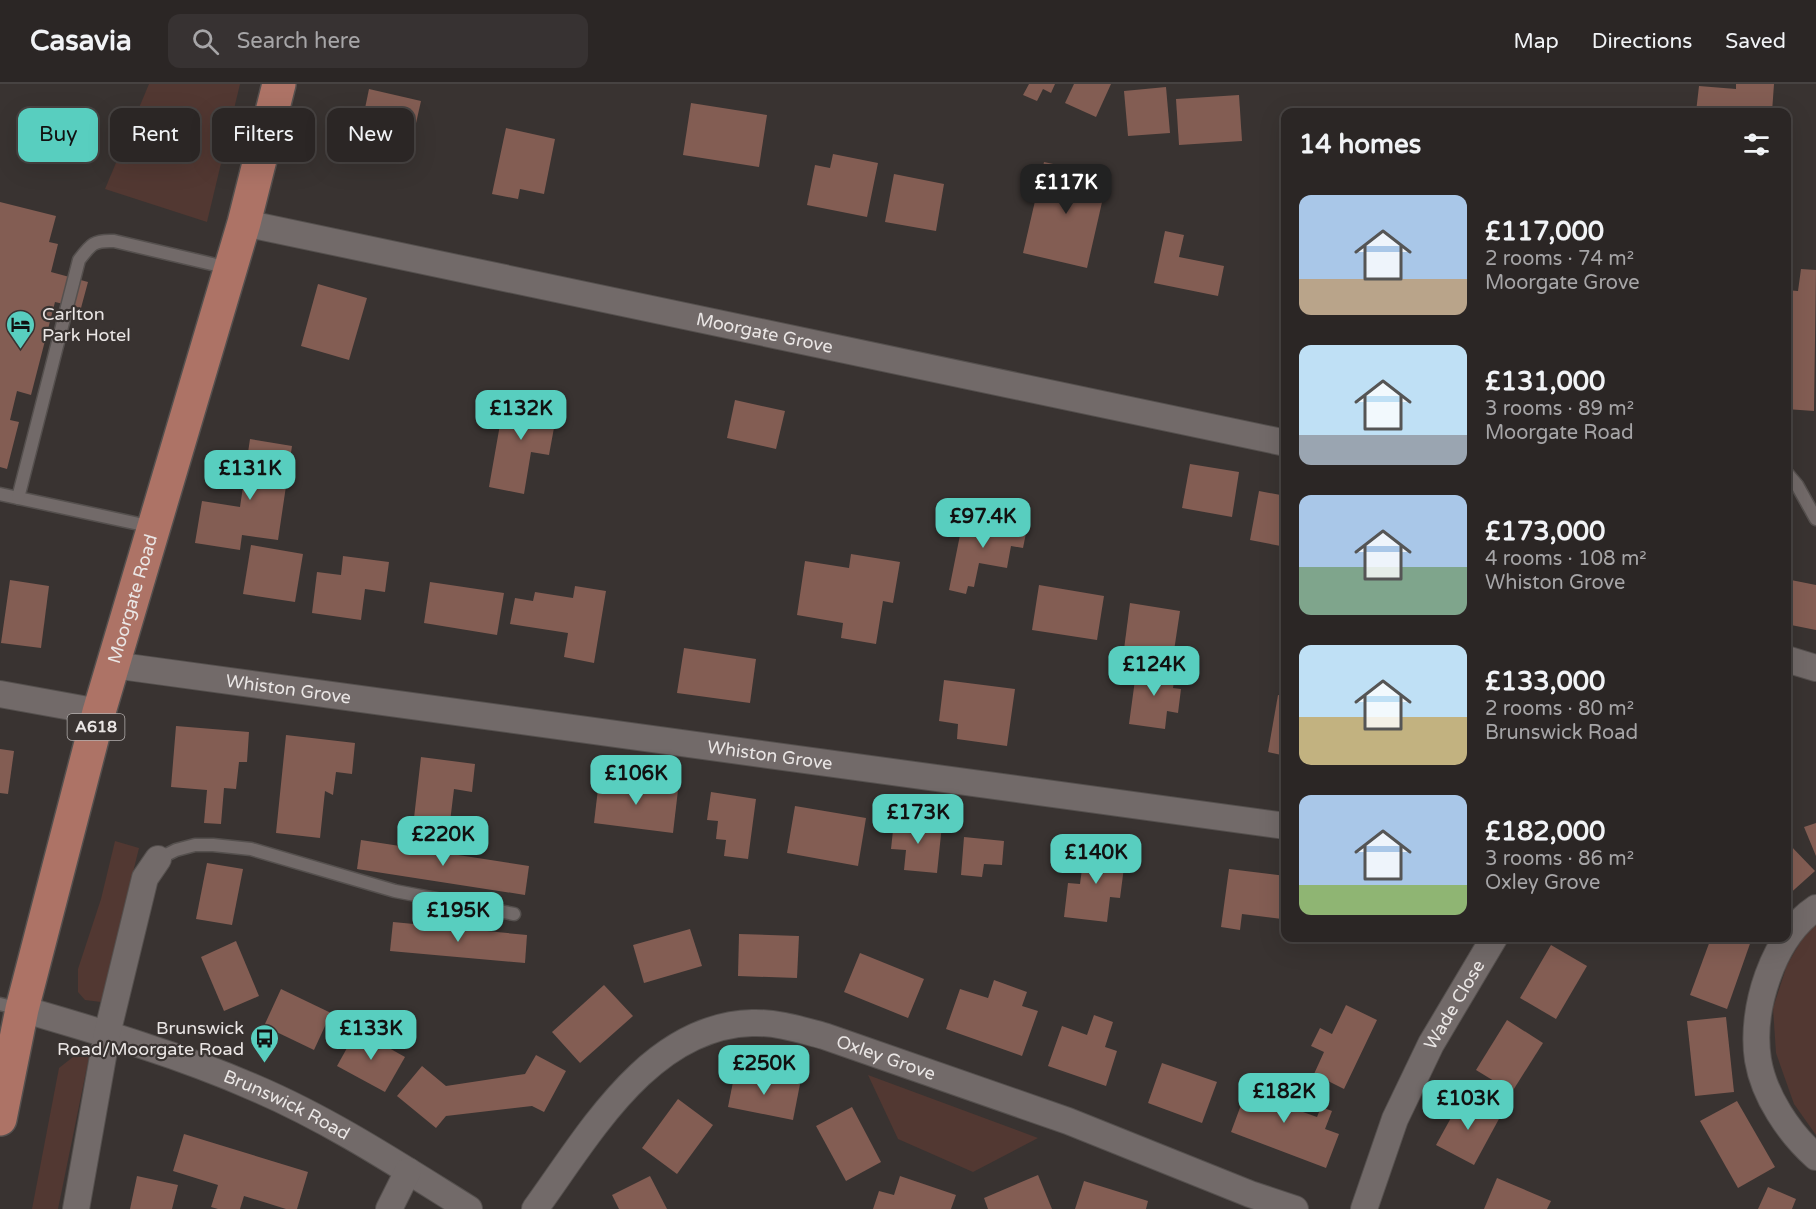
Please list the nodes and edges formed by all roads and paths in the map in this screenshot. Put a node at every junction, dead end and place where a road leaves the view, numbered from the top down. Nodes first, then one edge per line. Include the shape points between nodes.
1 (279, 84) edge
2 (244, 223) junction
3 (231, 268) junction
4 (1281, 442) edge
5 (1791, 477) edge
6 (0, 494) edge
7 (18, 498) junction
8 (1816, 519) edge
9 (154, 527) junction
10 (1791, 660) edge
11 (113, 665) junction
12 (1816, 668) edge
13 (0, 694) edge
14 (99, 712) junction
15 (1281, 825) edge
16 (158, 859) joint
17 (1816, 908) edge
18 (514, 914) dead end
19 (1791, 932) edge
20 (1492, 942) edge
21 (1784, 942) edge
22 (11, 1006) edge
23 (107, 1034) junction
24 (0, 1119) edge
25 (1816, 1157) edge
26 (408, 1171) junction
27 (1248, 1202) edge
28 (76, 1209) edge
29 (389, 1209) edge
30 (469, 1209) edge
31 (535, 1209) edge
32 (1294, 1209) edge
33 (1364, 1209) edge

1 - 2 main road, Moorgate Road / A618
2 - 3 main road, Moorgate Road / A618
2 - 4 street, Moorgate Grove
3 - 7 lane via 114,240 99,240 89,247 79,260
3 - 9 main road, Moorgate Road / A618
5 - 8 lane
6 - 7 lane
7 - 9 lane
9 - 11 main road, Moorgate Road / A618
10 - 12 street
11 - 14 main road, Moorgate Road / A618
11 - 15 street, Whiston Grove
13 - 14 street
14 - 22 main road, Moorgate Road / A618
16 - 18 lane via 195,845 251,849 394,891
16 - 23 street via 145,878
17 - 19 street
20 - 33 street, Wade Close via 1431,1044 1395,1119
21 - 25 street via 1760,1005 1758,1060 1768,1090 1785,1120
22 - 23 street, Brunswick Road
22 - 24 main road, Moorgate Road / A618
23 - 26 street, Brunswick Road via 255,1088
23 - 28 street
26 - 29 street
26 - 30 street, Brunswick Road
27 - 31 street, Oxley Grove via 1068,1121 824,1036 753,1022 698,1036 645,1069 610,1107
27 - 32 street, Oxley Grove

